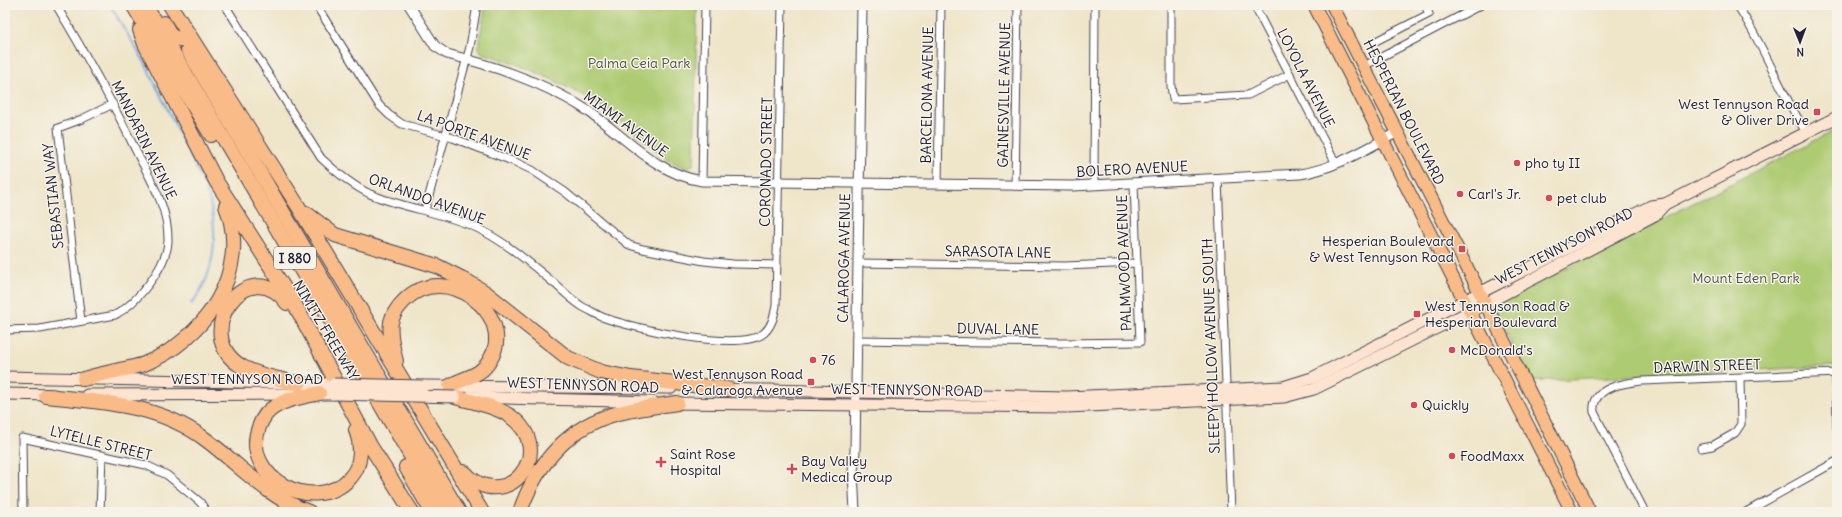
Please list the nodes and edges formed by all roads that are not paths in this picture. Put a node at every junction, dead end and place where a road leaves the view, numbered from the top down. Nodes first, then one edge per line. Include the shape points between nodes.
1 (56, 5) edge
2 (132, 5) edge
3 (145, 5) edge
4 (153, 5) edge
5 (161, 5) edge
6 (170, 5) edge
7 (225, 5) edge
8 (316, 5) edge
9 (409, 5) edge
10 (477, 5) edge
11 (704, 5) edge
12 (782, 5) edge
13 (862, 5) edge
14 (941, 5) edge
15 (1018, 5) edge
16 (1095, 5) edge
17 (1171, 5) edge
18 (1254, 5) edge
19 (1314, 5) edge
20 (1332, 5) edge
21 (1425, 5) edge
22 (1481, 5) edge
23 (1737, 5) edge
24 (182, 40) junction
25 (1374, 42) dead end
26 (467, 60) junction
27 (1364, 66) junction
28 (1290, 74) junction
29 (113, 104) junction
30 (1837, 117) edge
31 (1398, 132) junction
32 (1806, 132) junction
33 (446, 136) junction
34 (1383, 140) junction
35 (1336, 164) junction
36 (1218, 179) junction
37 (216, 181) junction
38 (702, 181) junction
39 (779, 182) junction
40 (859, 184) junction
41 (938, 184) junction
42 (1134, 184) junction
43 (1094, 185) junction
44 (1015, 186) junction
45 (1665, 204) junction
46 (298, 206) junction
47 (425, 210) junction
48 (858, 263) junction
49 (1137, 263) junction
50 (777, 265) junction
51 (1480, 292) junction
52 (1485, 304) junction
53 (1467, 305) junction
54 (773, 320) joint
55 (81, 321) junction
56 (5, 330) edge
57 (312, 334) junction
58 (856, 340) junction
59 (1140, 342) joint
60 (397, 370) junction
61 (1836, 374) edge
62 (5, 377) edge
63 (1740, 378) junction
64 (84, 379) junction
65 (299, 384) junction
66 (728, 389) junction
67 (337, 391) junction
68 (452, 391) junction
69 (856, 392) junction
70 (319, 393) junction
71 (5, 394) edge
72 (1226, 395) junction
73 (46, 396) junction
74 (677, 403) junction
75 (856, 405) junction
76 (1837, 428) edge
77 (436, 436) junction
78 (1701, 448) dead end
79 (102, 455) junction
80 (1837, 462) edge
81 (23, 512) edge
82 (100, 512) edge
83 (207, 512) edge
84 (309, 512) edge
85 (412, 512) edge
86 (432, 512) edge
87 (444, 512) edge
88 (459, 512) edge
89 (482, 512) edge
90 (520, 512) edge
91 (855, 512) edge
92 (1230, 512) edge
93 (1572, 512) edge
94 (1590, 512) edge
95 (1645, 512) edge
96 (1746, 512) edge

1 - 29 street, MANDARIN AVENUE
2 - 37 highway via 145,44
2 - 86 highway, NIMITZ FREEWAY / I 880
3 - 87 highway, I 880
4 - 24 highway, I 880 via 171,36
5 - 24 highway, NIMITZ FREEWAY / I 880
6 - 46 highway
7 - 47 street, ORLANDO AVENUE via 322,158 340,176 370,194
8 - 33 street, LA PORTE AVENUE via 379,105 388,115 402,124
9 - 26 street, MIAMI AVENUE via 435,46
10 - 26 street via 476,23
11 - 38 street
12 - 39 street, CORONADO STREET
13 - 40 street, CALAROGA AVENUE
14 - 41 street, BARCELONA AVENUE
15 - 44 street, GAINESVILLE AVENUE
16 - 43 street
17 - 28 street via 1173,99 1248,95
18 - 28 street, LOYOLA AVENUE
19 - 34 main road
20 - 27 main road, HESPERIAN BOULEVARD
21 - 25 street via 1429,14
22 - 27 street
23 - 32 street via 1754,30 1783,93
24 - 88 highway, NIMITZ FREEWAY / I 880
26 - 33 street
26 - 38 street, MIAMI AVENUE via 550,89 584,108 662,168 676,175
27 - 31 main road, HESPERIAN BOULEVARD
28 - 35 street, LOYOLA AVENUE
29 - 55 street, SEBASTIAN WAY via 58,128
29 - 55 street, MANDARIN AVENUE via 160,199 166,218 168,243 160,268 122,311 107,317
30 - 32 main road, WEST TENNYSON ROAD
31 - 34 street, BOLERO AVENUE
31 - 51 main road, HESPERIAN BOULEVARD
32 - 45 main road, WEST TENNYSON ROAD
33 - 47 street
33 - 50 street, LA PORTE AVENUE via 532,170 565,192 629,245 704,261
34 - 35 street, BOLERO AVENUE
34 - 53 main road
35 - 36 street, BOLERO AVENUE via 1316,172
36 - 42 street, BOLERO AVENUE
36 - 72 street, SLEEPY HOLLOW AVENUE SOUTH
37 - 57 highway
37 - 64 highway via 233,229 233,255 226,284 208,316 195,331 166,354 143,365
38 - 39 street, MIAMI AVENUE
39 - 40 street, MIAMI AVENUE
39 - 50 street, CORONADO STREET
40 - 41 street, BOLERO AVENUE
40 - 48 street, CALAROGA AVENUE
41 - 44 street, BOLERO AVENUE
42 - 43 street, BOLERO AVENUE
42 - 49 street, PALMWOOD AVENUE
43 - 44 street, BOLERO AVENUE
45 - 51 main road, WEST TENNYSON ROAD via 1651,206
45 - 52 main road, WEST TENNYSON ROAD via 1655,215
46 - 60 highway
46 - 66 highway via 335,235 437,266 465,280 486,293 568,358 601,372 631,378
47 - 54 street, ORLANDO AVENUE via 453,218 499,240 581,306 601,317 701,339 730,342 755,338 764,333
48 - 49 street, SARASOTA LANE via 1065,266
48 - 58 street, CALAROGA AVENUE
49 - 59 street, PALMWOOD AVENUE
50 - 54 street, CORONADO STREET
51 - 52 main road, HESPERIAN BOULEVARD
51 - 53 main road, WEST TENNYSON ROAD
52 - 53 main road, WEST TENNYSON ROAD
52 - 94 main road, HESPERIAN BOULEVARD
53 - 72 main road, WEST TENNYSON ROAD via 1312,378 1283,387
53 - 93 main road
55 - 56 street, MANDARIN AVENUE via 40,329
57 - 65 highway via 279,293 263,286 250,287 235,296 225,309 220,323 224,345 235,361 253,371
57 - 67 highway
58 - 59 street, DUVAL LANE
58 - 69 street, CALAROGA AVENUE
60 - 68 highway via 391,321 400,306 408,297 425,289 459,289 469,294 487,311 495,330 495,349 490,362 479,373
60 - 77 highway
61 - 63 street, DARWIN STREET
61 - 76 street
62 - 64 main road, WEST TENNYSON ROAD
63 - 78 street via 1741,424 1735,433 1712,446
63 - 95 street, DARWIN STREET via 1642,381 1618,385 1609,388 1594,403 1594,412
64 - 65 main road, WEST TENNYSON ROAD
65 - 67 main road, WEST TENNYSON ROAD
66 - 68 main road, WEST TENNYSON ROAD
66 - 69 main road, WEST TENNYSON ROAD
67 - 68 main road, WEST TENNYSON ROAD, bridge
67 - 68 main road, WEST TENNYSON ROAD, bridge via 424,386
67 - 70 main road, WEST TENNYSON ROAD
67 - 70 highway via 359,437 360,456 356,470 346,482 333,491 318,493 292,490 277,482 265,471 258,458 256,436 265,416 275,406
67 - 85 highway
68 - 74 main road, WEST TENNYSON ROAD
68 - 77 highway via 501,411 518,422 529,441 531,452 527,470 514,486 505,490 485,490 470,480
69 - 72 main road, WEST TENNYSON ROAD via 1067,397
69 - 75 street, CALAROGA AVENUE
70 - 73 main road, WEST TENNYSON ROAD
71 - 73 main road, WEST TENNYSON ROAD
72 - 75 main road, WEST TENNYSON ROAD via 1067,407
72 - 92 street, SLEEPY HOLLOW AVENUE SOUTH
73 - 84 highway via 125,405 167,417 205,439 286,503
74 - 75 main road, WEST TENNYSON ROAD
74 - 90 highway via 620,413 596,421 579,431 551,454 531,484
75 - 91 street, CALAROGA AVENUE via 853,472
77 - 89 highway
79 - 81 street, LYTELLE STREET via 22,438
79 - 82 street
79 - 83 street, LYTELLE STREET via 146,465 167,475 200,502
80 - 96 street

